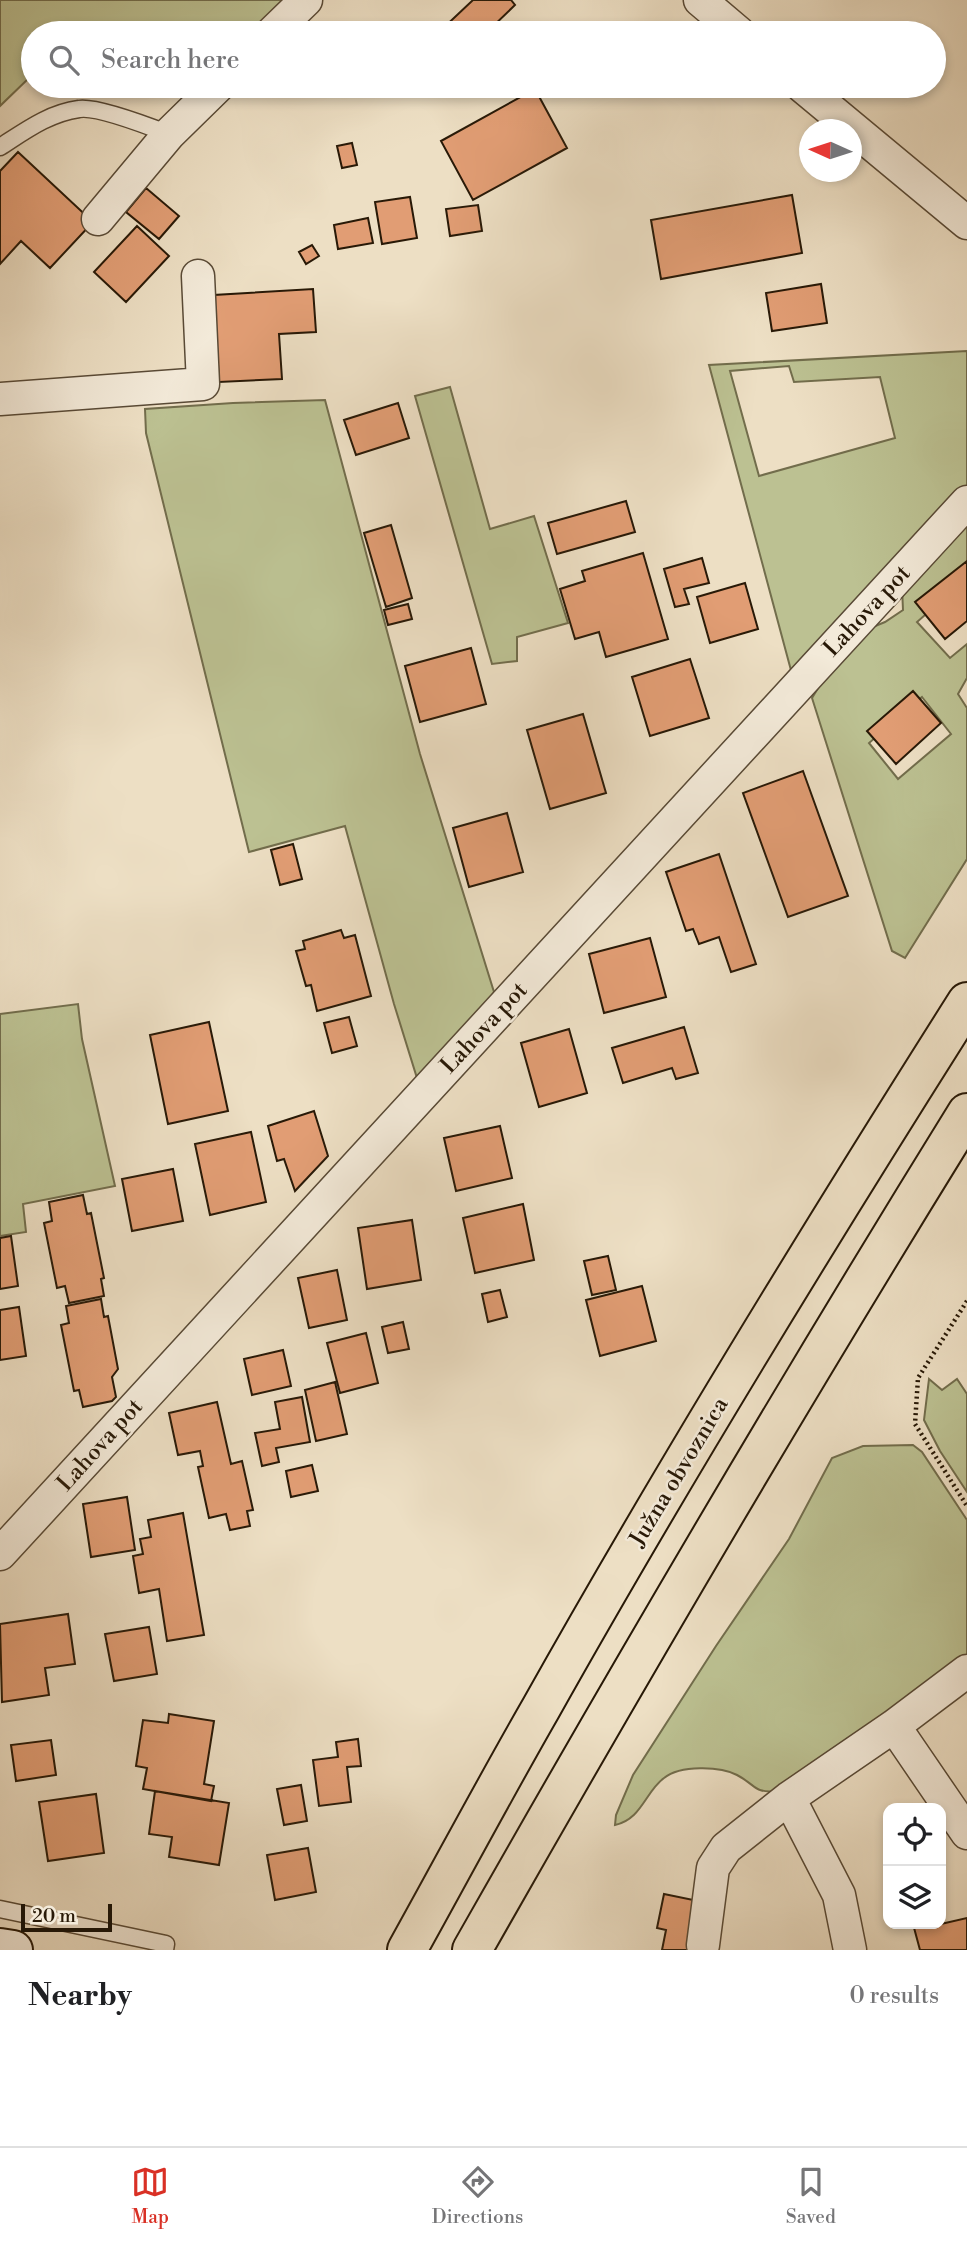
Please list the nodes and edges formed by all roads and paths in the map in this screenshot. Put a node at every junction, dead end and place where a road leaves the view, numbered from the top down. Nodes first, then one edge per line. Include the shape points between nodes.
1 (306, 0) edge
2 (700, 0) edge
3 (284, 21) edge
4 (725, 21) edge
5 (206, 98) edge
6 (816, 98) edge
7 (169, 134) junction
8 (0, 147) edge
9 (98, 219) dead end
10 (967, 223) edge
11 (198, 276) dead end
12 (0, 399) edge
13 (967, 502) edge
14 (967, 1002) edge
15 (967, 1113) edge
16 (967, 1301) edge
17 (967, 1506) edge
18 (0, 1553) edge
19 (967, 1671) edge
20 (894, 1726) junction
21 (789, 1798) junction
22 (967, 1833) edge
23 (0, 1909) edge
24 (703, 1945) dead end
25 (0, 1948) edge
26 (13, 1950) edge
27 (165, 1950) edge
28 (407, 1950) edge
29 (472, 1950) edge
30 (850, 1950) edge

1 - 3 street
2 - 4 street
5 - 7 street
6 - 10 street
7 - 8 lane via 82,108 46,118
7 - 9 street
11 - 12 street via 204,384
13 - 18 street, Lahova pot
14 - 28 highway, Južna obvoznica via 672,1483
15 - 29 highway via 728,1505
16 - 17 path via 918,1378 915,1424
19 - 20 street
20 - 21 street
20 - 22 street
21 - 24 street via 726,1848 713,1868
21 - 30 street via 839,1895
23 - 27 lane via 166,1944
25 - 26 main road

